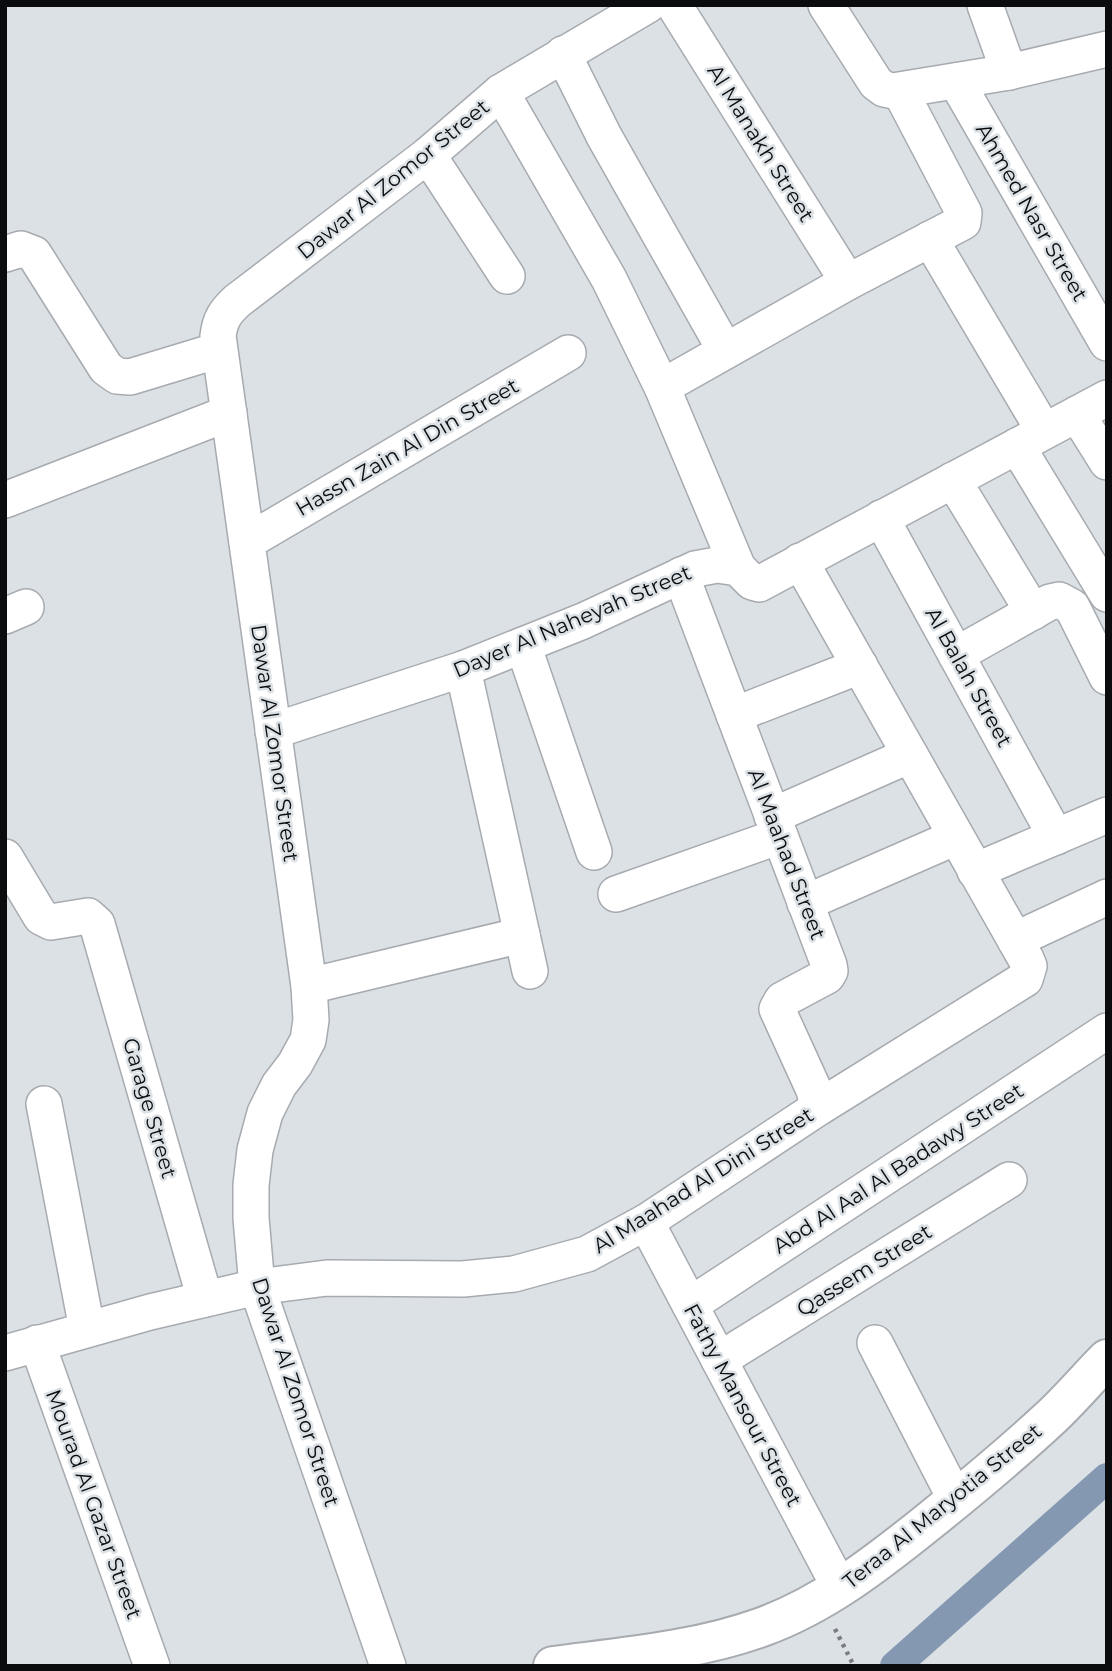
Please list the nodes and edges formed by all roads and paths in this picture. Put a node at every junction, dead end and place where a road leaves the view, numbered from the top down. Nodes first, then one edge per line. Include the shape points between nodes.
1 (648, 5) edge
2 (674, 5) edge
3 (826, 5) edge
4 (985, 5) edge
5 (563, 54) junction
6 (1102, 62) edge
7 (1009, 72) junction
8 (956, 81) junction
9 (900, 91) junction
10 (501, 92) junction
11 (428, 155) junction
12 (930, 239) junction
13 (5, 254) edge
14 (507, 276) dead end
15 (848, 282) junction
16 (1107, 343) edge
17 (219, 350) junction
18 (725, 350) junction
19 (568, 353) dead end
20 (662, 387) junction
21 (1092, 406) edge
22 (229, 413) junction
23 (1031, 438) junction
24 (1107, 462) edge
25 (953, 480) junction
26 (5, 499) edge
27 (881, 518) junction
28 (247, 542) junction
29 (800, 561) junction
30 (738, 568) junction
31 (681, 575) junction
32 (1107, 594) edge
33 (1033, 612) junction
34 (523, 645) junction
35 (957, 655) junction
36 (860, 666) junction
37 (463, 669) junction
38 (1107, 677) edge
39 (734, 715) junction
40 (273, 731) junction
41 (910, 755) junction
42 (1107, 815) edge
43 (776, 826) junction
44 (1056, 836) junction
45 (956, 837) junction
46 (594, 852) dead end
47 (5, 857) edge
48 (975, 871) junction
49 (616, 894) dead end
50 (1107, 897) edge
51 (805, 903) junction
52 (522, 935) junction
53 (1015, 940) junction
54 (530, 971) dead end
55 (309, 986) junction
56 (1107, 1031) edge
57 (44, 1104) dead end
58 (818, 1108) junction
59 (1009, 1180) dead end
60 (646, 1222) junction
61 (257, 1287) junction
62 (205, 1299) junction
63 (690, 1305) junction
64 (87, 1329) junction
65 (875, 1343) dead end
66 (21, 1348) edge
67 (1107, 1359) edge
68 (719, 1360) junction
69 (956, 1500) junction
70 (840, 1588) junction
71 (834, 1628) dead end
72 (152, 1666) edge
73 (388, 1666) edge
74 (553, 1666) edge
75 (854, 1666) edge

1 - 5 street, Dawar Al Zomor Street
2 - 15 street, Al Manakh Street
3 - 9 street via 876,83
4 - 7 street
5 - 10 street, Dawar Al Zomor Street
5 - 18 street
6 - 7 street
7 - 8 street
8 - 9 street
8 - 16 street, Ahmed Nasr Street
9 - 12 street via 965,216 963,222
10 - 11 street, Dawar Al Zomor Street
10 - 20 street via 609,279
11 - 14 street
11 - 17 street, Dawar Al Zomor Street via 227,310 220,323
12 - 15 street
12 - 23 street
13 - 17 street via 21,249 34,254 106,368 117,376 130,377
15 - 18 street
17 - 22 street, Dawar Al Zomor Street
18 - 20 street
19 - 28 street, Hassn Zain Al Din Street
20 - 30 street
21 - 23 street, Dayer Al Naheyah Street
21 - 24 street
22 - 26 street
22 - 28 street, Dawar Al Zomor Street
23 - 25 street, Dayer Al Naheyah Street
23 - 32 street
25 - 27 street, Dayer Al Naheyah Street
25 - 33 street
27 - 29 street, Dayer Al Naheyah Street
27 - 35 street, Al Balah Street
28 - 40 street, Dawar Al Zomor Street
29 - 30 street, Dayer Al Naheyah Street via 756,584
29 - 36 street
30 - 31 street, Dayer Al Naheyah Street via 709,566
31 - 34 street, Dayer Al Naheyah Street
31 - 39 street, Al Maahad Street
33 - 35 street
33 - 38 street via 1054,600 1069,604
34 - 37 street, Dayer Al Naheyah Street
34 - 46 street
35 - 44 street, Al Balah Street
36 - 39 street
36 - 41 street
37 - 40 street, Dayer Al Naheyah Street
37 - 52 street
39 - 43 street, Al Maahad Street
40 - 55 street, Dawar Al Zomor Street
41 - 43 street
41 - 45 street
42 - 44 street
43 - 49 street
43 - 51 street, Al Maahad Street
44 - 48 street
45 - 48 street
45 - 51 street
47 - 62 street, Garage Street via 45,921 84,916 99,928
48 - 53 street
50 - 53 street
51 - 58 street, Al Maahad Street via 829,974 782,1000 777,1009
52 - 54 street
52 - 55 street
53 - 58 street, Al Maahad Al Dini Street via 1029,966 1021,983
55 - 61 street, Dawar Al Zomor Street via 308,1040 265,1113 255,1150 251,1218
56 - 63 street, Abd Al Aal Al Badawy Street
57 - 64 street
58 - 60 street, Al Maahad Al Dini Street
59 - 68 street, Qassem Street
60 - 61 street, Al Maahad Al Dini Street via 587,1254 514,1274 463,1279 327,1278
60 - 63 street, Fathy Mansour Street
61 - 62 street, Al Maahad Al Dini Street
61 - 73 street, Dawar Al Zomor Street
62 - 64 street, Al Maahad Al Dini Street
63 - 68 street, Fathy Mansour Street
64 - 66 street, Al Maahad Al Dini Street
65 - 69 street
66 - 72 street, Mourad Al Gazar Street
67 - 69 main road, Teraa Al Maryotia Street via 1049,1419
68 - 70 street, Fathy Mansour Street
69 - 70 main road, Teraa Al Maryotia Street
70 - 74 main road, Teraa Al Maryotia Street via 761,1628 730,1637
71 - 75 path

